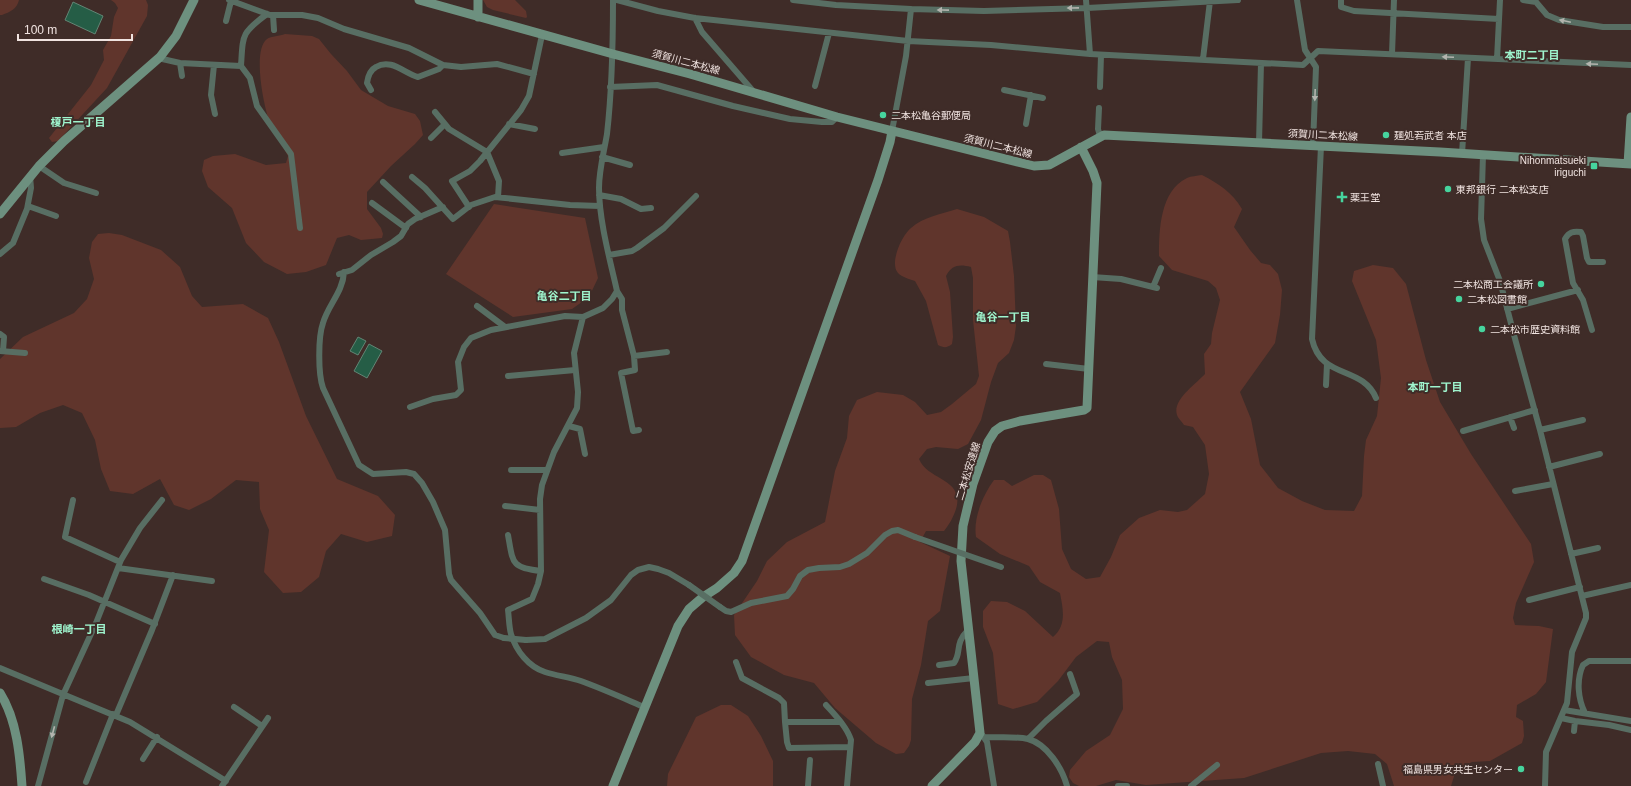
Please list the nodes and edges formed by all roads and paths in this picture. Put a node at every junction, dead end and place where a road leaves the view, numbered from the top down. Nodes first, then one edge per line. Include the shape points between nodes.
1 (194, 0) edge
2 (230, 0) edge
3 (419, 0) edge
4 (478, 0) edge
5 (613, 0) edge
6 (617, 0) edge
7 (793, 0) edge
8 (1086, 0) edge
9 (1238, 0) edge
10 (1297, 0) edge
11 (1341, 0) edge
12 (1394, 0) edge
13 (1500, 0) edge
14 (1523, 0) edge
15 (1210, 1) junction
16 (1086, 8) junction
17 (911, 9) junction
18 (1394, 13) junction
19 (270, 15) junction
20 (478, 17) junction
21 (695, 18) junction
22 (1499, 19) junction
23 (226, 22) dead end
24 (1631, 27) edge
25 (274, 30) dead end
26 (829, 33) junction
27 (542, 35) junction
28 (908, 41) junction
29 (613, 54) junction
30 (1090, 54) junction
31 (1392, 54) junction
32 (1101, 55) junction
33 (158, 58) junction
34 (1310, 58) junction
35 (1468, 58) junction
36 (1204, 59) junction
37 (1497, 59) junction
38 (180, 63) junction
39 (1261, 63) junction
40 (214, 64) junction
41 (443, 65) junction
42 (1631, 65) edge
43 (241, 66) junction
44 (534, 74) junction
45 (182, 76) dead end
46 (815, 86) dead end
47 (610, 87) junction
48 (1100, 87) dead end
49 (372, 90) dead end
50 (1004, 90) dead end
51 (753, 91) junction
52 (1031, 95) junction
53 (1043, 98) dead end
54 (1099, 108) dead end
55 (435, 112) dead end
56 (215, 114) dead end
57 (837, 117) junction
58 (1631, 117) edge
59 (445, 124) junction
60 (509, 124) junction
61 (1026, 124) dead end
62 (535, 129) dead end
63 (892, 131) junction
64 (1100, 136) junction
65 (431, 138) dead end
66 (1259, 143) junction
67 (1317, 145) junction
68 (604, 147) junction
69 (1081, 147) junction
70 (487, 152) junction
71 (562, 153) dead end
72 (1462, 154) junction
73 (1483, 155) junction
74 (602, 157) junction
75 (1629, 164) edge
76 (630, 165) dead end
77 (39, 166) junction
78 (30, 176) junction
79 (412, 177) dead end
80 (383, 182) dead end
81 (96, 193) dead end
82 (599, 195) junction
83 (696, 196) dead end
84 (498, 197) junction
85 (372, 203) dead end
86 (28, 206) junction
87 (600, 206) junction
88 (443, 207) junction
89 (469, 207) junction
90 (651, 208) dead end
91 (0, 214) edge
92 (56, 216) dead end
93 (421, 216) junction
94 (300, 228) dead end
95 (406, 228) junction
96 (0, 254) edge
97 (609, 255) junction
98 (1603, 262) dead end
99 (1161, 268) dead end
100 (1092, 277) junction
101 (617, 290) junction
102 (1578, 290) junction
103 (477, 306) dead end
104 (1507, 309) junction
105 (583, 317) junction
106 (505, 327) junction
107 (1592, 330) dead end
108 (0, 334) edge
109 (2, 351) edge
110 (667, 352) dead end
111 (25, 353) dead end
112 (634, 356) junction
113 (1046, 364) dead end
114 (1326, 364) junction
115 (1089, 369) junction
116 (575, 370) junction
117 (508, 376) dead end
118 (1326, 385) dead end
119 (1376, 398) dead end
120 (410, 407) dead end
121 (1535, 410) junction
122 (1510, 417) junction
123 (1582, 420) dead end
124 (569, 426) junction
125 (1514, 428) dead end
126 (639, 430) dead end
127 (1540, 430) junction
128 (1463, 431) dead end
129 (585, 454) dead end
130 (1600, 454) dead end
131 (1549, 467) junction
132 (511, 470) dead end
133 (547, 470) junction
134 (1553, 484) junction
135 (1515, 491) dead end
136 (74, 500) dead end
137 (162, 500) dead end
138 (505, 506) dead end
139 (540, 510) junction
140 (508, 535) dead end
141 (1598, 548) dead end
142 (1571, 554) junction
143 (119, 565) junction
144 (1001, 567) dead end
145 (541, 571) junction
146 (173, 575) junction
147 (44, 578) dead end
148 (212, 581) dead end
149 (1631, 585) edge
150 (1580, 587) junction
151 (1582, 596) junction
152 (1529, 600) dead end
153 (104, 603) junction
154 (155, 624) junction
155 (968, 630) junction
156 (1631, 661) edge
157 (736, 662) dead end
158 (939, 665) dead end
159 (0, 668) edge
160 (1070, 674) dead end
161 (974, 678) junction
162 (747, 682) junction
163 (928, 683) dead end
164 (746, 689) dead end
165 (0, 694) edge
166 (63, 695) junction
167 (826, 705) dead end
168 (234, 707) dead end
169 (644, 707) junction
170 (1564, 710) junction
171 (1585, 713) junction
172 (114, 715) junction
173 (268, 718) dead end
174 (1561, 718) junction
175 (1575, 721) junction
176 (1631, 721) edge
177 (785, 722) junction
178 (840, 722) junction
179 (262, 726) junction
180 (1574, 730) dead end
181 (1631, 730) edge
182 (982, 735) junction
183 (157, 737) junction
184 (1028, 739) junction
185 (850, 748) junction
186 (143, 759) dead end
187 (810, 760) dead end
188 (1378, 764) dead end
189 (1217, 765) dead end
190 (86, 782) dead end
191 (224, 783) edge
192 (1066, 784) edge
193 (22, 786) edge
194 (38, 786) edge
195 (613, 786) edge
196 (808, 786) edge
197 (847, 786) edge
198 (932, 786) edge
199 (994, 786) edge
200 (1072, 786) edge
201 (1118, 786) edge
202 (1126, 786) edge
203 (1191, 786) edge
204 (1384, 786) edge
205 (1545, 786) edge

1 - 33 main road via 176,36
2 - 19 street
2 - 23 street
3 - 20 main road, 須賀川二本松線
4 - 20 main road
5 - 29 street
6 - 21 street
7 - 17 street
8 - 16 street
9 - 15 street
10 - 34 street via 1305,50
11 - 18 street via 1341,7 1354,11
12 - 18 street
13 - 22 street
24 -> 14 street via 1603,27 1559,20 1547,15 1536,2
15 - 16 street
15 - 36 street
16 -> 17 street via 984,11
16 - 30 street
17 - 28 street
18 - 22 street
18 - 31 street
19 - 25 street
19 - 41 street via 318,18 344,29 408,48
19 - 43 street via 246,31
20 - 27 main road, 須賀川二本松線
21 - 26 street
21 - 51 street via 702,32
22 - 37 street
26 - 28 street
26 - 46 street
27 - 29 main road, 須賀川二本松線
27 - 44 street
28 - 30 street
28 - 63 street
29 - 47 street
29 - 51 main road, 須賀川二本松線
30 - 32 street
31 - 34 street via 1318,51
35 -> 31 street
32 - 36 street
32 - 48 street
33 - 38 street
33 - 77 main road
34 - 39 street via 1303,65
34 -> 67 street via 1316,67
35 - 37 street
35 - 72 street
36 - 39 street
42 -> 37 street
38 - 40 street
38 - 45 street
39 - 66 street
40 - 43 street
40 - 56 street via 211,95
41 - 44 street via 461,67 497,64
41 - 49 street via 418,77 392,65 380,65 369,74 367,82
43 - 94 street via 250,78 257,106 291,154
44 - 60 street via 529,96
47 - 57 street via 657,85 790,119 832,122
47 - 68 street
50 - 52 street
51 - 57 main road, 須賀川二本松線
52 - 53 street
52 - 61 street
54 - 64 street
55 - 59 street
57 - 63 main road, 須賀川二本松線
58 - 75 main road
59 - 65 street
59 - 70 street
60 - 62 street
60 - 70 street
63 - 69 main road, 須賀川二本松線 via 1034,166 1049,165
63 - 169 main road via 878,180 742,562 734,573 689,610 678,626
64 - 66 main road, 須賀川二本松線 via 1134,135
64 - 69 main road, 須賀川二本松線
66 - 67 main road, 須賀川二本松線
67 - 72 main road, 須賀川二本松線
67 - 114 street via 1312,339 1319,357
68 - 71 street
68 - 74 street
69 - 100 main road, 二本松安達線 via 1097,183
70 - 84 street via 499,180
70 - 89 street via 470,171 452,181
72 - 73 main road, 須賀川二本松線
73 - 75 main road, 須賀川二本松線
73 - 104 street via 1481,219 1484,240 1500,281
74 - 76 street
74 - 82 street
77 - 78 main road
77 - 81 street via 64,183
78 - 86 street
78 - 91 main road
79 - 88 street
80 - 93 street
82 - 87 street
82 - 90 street via 622,200 641,209
83 - 97 street via 664,228 637,248
84 - 87 street
84 - 89 street
85 - 95 street
86 - 92 street
86 - 96 street via 13,242
87 - 97 street
88 - 89 street via 453,219
88 - 93 street
93 - 95 street
95 - 144 street, bridge via 393,242 352,270 342,273 343,284 323,323 320,374 323,388 359,465 373,474 414,474 422,483 434,502 445,530 451,580 480,613 495,636 526,640 545,639 586,618 611,600 631,575 649,567 669,572 731,612 751,603 788,596 800,576 808,570 849,564 885,535 898,530
97 - 101 street
98 - 102 street via 1589,262 1581,232 1571,232 1567,236 1565,239 1573,283
99 - 100 street via 1155,287 1121,279
100 - 115 main road, 二本松安達線
101 - 105 street via 603,308
101 - 112 street via 622,299 622,310
102 - 104 street
102 - 107 street
103 - 106 street
104 - 121 street
105 - 106 street via 565,316
105 - 116 street via 574,347
106 - 120 street via 482,332 471,338 464,347 458,362 460,393 433,398
108 - 109 street via 4,337
109 - 111 street
110 - 112 street
112 - 126 street via 635,370 621,373 633,431
113 - 115 street
114 - 118 street
114 - 119 street via 1361,380 1368,385
115 - 155 main road, 二本松安達線 via 1087,404 1084,410 1006,424 995,431 988,442 973,484 962,538 962,584
116 - 117 street
116 - 124 street via 577,408
121 - 122 street
121 - 127 street
122 - 125 street
122 - 128 street
123 - 127 street
124 - 129 street via 580,430
124 - 133 street
127 - 131 street
130 - 131 street
131 - 134 street
132 - 133 street
133 - 139 street via 542,485
134 - 135 street
134 - 142 street
136 - 143 street via 65,537
137 - 143 street via 140,528
138 - 139 street
139 - 145 street
140 - 145 street via 515,564 524,569
141 - 142 street
142 - 150 street
143 - 146 street
143 - 153 street
145 - 169 street via 532,599 508,610 511,634 521,653 528,662 545,672 580,681
146 - 148 street
146 - 154 street
147 - 153 street
149 - 151 street
150 - 151 street
150 - 152 street
151 - 170 street via 1586,618 1572,652 1567,703
153 - 154 street
153 - 166 street
154 - 172 street
155 - 158 street via 959,643 954,663
155 - 161 main road, 二本松安達線
156 - 171 street via 1589,661 1583,665 1578,683
157 - 162 street via 742,678
159 - 166 street
160 - 184 street via 1077,694
161 - 163 street
161 - 182 main road, 二本松安達線
162 - 164 street
162 - 177 street via 784,703
165 - 193 main road via 14,730
166 - 172 street
166 -> 194 street
167 - 178 street
168 - 179 street
169 - 195 main road
170 - 171 street
170 - 174 street
171 - 176 street
172 - 183 street
172 - 190 street
173 - 179 street
174 - 175 street
174 - 205 street via 1546,752
175 - 180 street
175 - 181 street
177 - 178 street
177 - 185 street via 786,742 789,748
178 - 185 street via 850,735
179 - 191 street
182 - 184 street
182 - 198 main road
182 - 199 street via 987,742
183 - 186 street
183 - 191 street
184 - 192 street via 1044,748 1057,765
185 - 197 street
187 - 196 street
188 - 204 street
189 - 203 street
192 - 200 street
201 - 202 street

